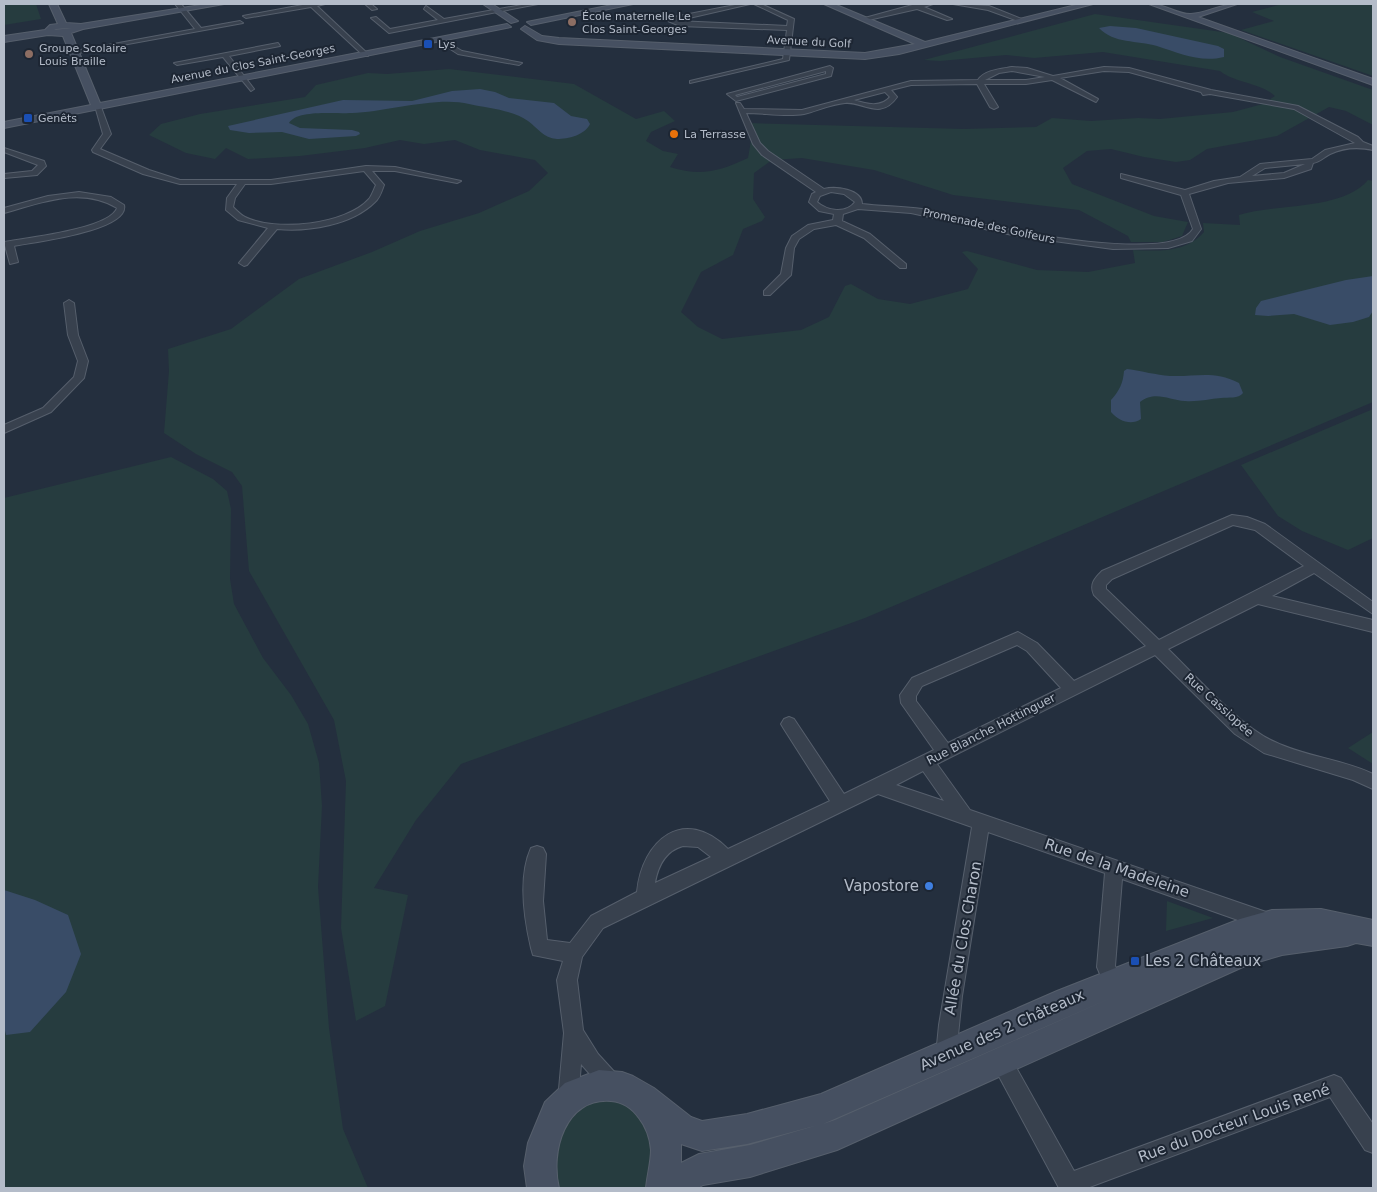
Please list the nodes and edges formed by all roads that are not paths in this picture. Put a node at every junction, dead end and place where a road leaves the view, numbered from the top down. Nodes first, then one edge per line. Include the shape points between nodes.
1 (53, 4) edge
2 (220, 4) edge
3 (312, 4) edge
4 (322, 4) edge
5 (368, 4) edge
6 (487, 4) edge
7 (535, 4) edge
8 (629, 4) edge
9 (718, 4) edge
10 (747, 4) edge
11 (757, 4) edge
12 (828, 4) edge
13 (910, 4) edge
14 (930, 4) edge
15 (956, 4) edge
16 (1082, 4) edge
17 (1153, 4) edge
18 (1233, 4) edge
19 (918, 6) junction
20 (181, 7) edge
21 (426, 8) dead end
22 (726, 8) junction
23 (374, 9) dead end
24 (498, 11) junction
25 (263, 14) junction
26 (246, 16) dead end
27 (1189, 17) junction
28 (374, 18) dead end
29 (864, 19) junction
30 (948, 19) dead end
31 (269, 20) dead end
32 (1021, 20) junction
33 (443, 21) junction
34 (240, 23) dead end
35 (510, 24) junction
36 (528, 26) junction
37 (790, 28) junction
38 (64, 29) junction
39 (199, 30) junction
40 (4, 39) edge
41 (440, 40) junction
42 (278, 45) dead end
43 (924, 45) junction
44 (73, 52) junction
45 (786, 52) junction
46 (226, 55) junction
47 (366, 55) junction
48 (177, 63) dead end
49 (519, 63) dead end
50 (243, 78) junction
51 (1057, 78) junction
52 (692, 82) dead end
53 (1373, 82) edge
54 (980, 83) junction
55 (251, 89) dead end
56 (886, 89) junction
57 (736, 99) junction
58 (847, 100) junction
59 (1096, 100) dead end
60 (96, 107) junction
61 (994, 107) dead end
62 (741, 111) junction
63 (4, 125) edge
64 (1360, 144) junction
65 (1373, 148) edge
66 (4, 150) edge
67 (1309, 162) junction
68 (366, 168) junction
69 (4, 176) edge
70 (1124, 176) dead end
71 (1242, 179) junction
72 (458, 181) dead end
73 (242, 183) junction
74 (822, 192) junction
75 (1185, 193) junction
76 (857, 206) junction
77 (4, 210) edge
78 (839, 212) junction
79 (837, 222) junction
80 (274, 227) junction
81 (6, 244) edge
82 (13, 262) dead end
83 (244, 263) dead end
84 (903, 266) dead end
85 (767, 293) dead end
86 (69, 303) dead end
87 (4, 429) edge
88 (1315, 566) junction
89 (1257, 598) junction
90 (1373, 609) edge
91 (1373, 626) edge
92 (1156, 647) junction
93 (1071, 688) junction
94 (789, 724) dead end
95 (945, 752) junction
96 (926, 762) junction
97 (1373, 782) edge
98 (878, 786) junction
99 (841, 804) junction
100 (962, 814) junction
101 (981, 821) junction
102 (537, 854) dead end
103 (725, 859) junction
104 (1114, 867) junction
105 (645, 897) junction
106 (1272, 923) junction
107 (1367, 932) edge
108 (574, 953) junction
109 (1113, 983) junction
110 (1135, 1003) junction
111 (574, 1033) junction
112 (946, 1055) junction
113 (1002, 1060) junction
114 (612, 1084) junction
115 (567, 1100) junction
116 (651, 1105) junction
117 (1373, 1142) edge
118 (540, 1156) junction
119 (1070, 1186) edge
120 (527, 1188) edge
121 (543, 1188) edge
122 (662, 1188) edge
123 (667, 1188) edge

1 - 38 street
2 - 20 street
3 - 4 street
3 - 25 street
3 - 47 street
5 - 23 street
6 - 24 street
7 - 24 street
8 - 36 street
9 - 22 street
10 - 22 street
11 - 37 street via 792,19
12 - 29 street
13 - 19 street
14 - 19 street
15 - 32 street via 989,8
16 - 32 street, Avenue du Golf
17 - 27 street
18 - 27 street
19 - 29 street
19 - 30 street
20 - 38 street
20 - 39 street
21 - 33 street
22 - 37 street via 671,21
24 - 33 street
24 - 35 street
25 - 26 street
25 - 31 street
27 - 53 street
28 - 33 street via 389,31
29 - 43 street
32 - 43 street, Avenue du Golf
34 - 39 street
35 - 36 street
35 - 41 street, Avenue du Clos Saint-Georges
36 - 45 street, Avenue du Golf via 540,38 559,41
37 - 45 street
38 - 40 street
38 - 44 street
39 - 44 street
41 - 47 street, Avenue du Clos Saint-Georges
41 - 49 street via 460,53
42 - 46 street
43 - 45 street, Avenue du Golf via 871,55
44 - 60 street
45 - 52 street via 786,60 781,63
46 - 48 street
46 - 50 street
47 - 50 street, Avenue du Clos Saint-Georges
50 - 55 street
50 - 60 street, Avenue du Clos Saint-Georges
51 - 54 street
51 - 54 street via 1010,70 988,74
51 - 59 street
51 - 64 street via 1116,69 1170,80 1166,84 1179,92 1210,92 1296,107
54 - 56 street via 924,82
54 - 61 street
56 - 58 street
56 - 58 street via 894,97 884,104 863,105
57 - 57 street via 829,75 830,68 730,94
57 - 62 street
58 - 62 street via 802,112
60 - 63 street, Avenue du Clos Saint-Georges
60 - 73 street via 107,134 96,147 99,153 165,179
62 - 74 street via 765,153
64 - 65 street
64 - 67 street via 1328,152
66 - 69 street via 42,166 34,173
67 - 71 street via 1263,166
67 - 71 street via 1303,170 1285,176
68 - 72 street via 395,169
68 - 73 street
68 - 80 street via 378,181 379,190 373,202 338,220
70 - 75 street
71 - 75 street via 1203,186
73 - 80 street via 231,198 229,208 233,215 248,222
74 - 76 street via 850,193 859,202
74 - 78 street via 813,198 816,206
75 - 76 street, Promenade des Golfeurs via 1197,229 1194,235 1173,245 1154,247 1063,241 929,213
76 - 78 street
77 - 81 street via 42,199 73,195 98,196 115,202 120,208 114,219 100,226
78 - 79 street
79 - 84 street via 871,239
79 - 85 street via 810,227 795,238 786,275
80 - 83 street
81 - 82 street
86 - 87 street via 72,335 84,361 79,378 48,410
88 - 89 street, Rue Blanche Hottinguer
88 - 90 street, Rue Cassiopée
88 - 92 street, Rue Cassiopée via 1260,527 1232,520 1107,575 1099,583 1099,592
89 - 91 street
89 - 92 street, Rue Blanche Hottinguer
92 - 93 street, Rue Blanche Hottinguer
92 - 97 street, Rue Cassiopée via 1241,729 1270,748
93 - 95 street, Rue Blanche Hottinguer
93 - 95 street via 1032,647 1018,638 917,682 908,695 908,703
94 - 99 street
95 - 96 street, Rue Blanche Hottinguer
96 - 98 street, Rue Blanche Hottinguer
96 - 100 street
98 - 99 street, Rue Blanche Hottinguer
98 - 100 street, Rue de la Madeleine
99 - 103 street, Rue Blanche Hottinguer
100 - 101 street, Rue de la Madeleine
101 - 104 street, Rue de la Madeleine
101 - 112 street, Allée du Clos Charon via 978,855 948,1023
102 - 108 street via 533,921 540,948
103 - 105 street, Rue Blanche Hottinguer
103 - 105 street via 709,843 690,836 668,842 653,858 646,876
104 - 106 street, Rue de la Madeleine
104 - 109 street via 1106,967
105 - 108 street, Rue Blanche Hottinguer via 598,922
106 - 107 street, Avenue des 2 Châteaux via 1321,922
106 - 109 street, Avenue des 2 Châteaux
107 - 110 street, Avenue des 2 Châteaux via 1265,946
108 - 111 street, Rue Blanche Hottinguer via 567,980
109 - 110 street via 1120,994
109 - 112 street, Avenue des 2 Châteaux
110 - 113 street, Avenue des 2 Châteaux
111 - 114 street
111 - 115 street, Rue Blanche Hottinguer
112 - 116 street, Avenue des 2 Châteaux via 822,1109 746,1129 702,1136 682,1129
113 - 119 street
113 - 123 street, Avenue des 2 Châteaux via 837,1135 750,1161 699,1170
114 - 115 street via 597,1085
114 - 116 street, Avenue des 2 Châteaux via 633,1090
115 - 118 street via 545,1134
116 - 122 street via 662,1123 667,1144 667,1168
117 - 119 street, Rue du Docteur Louis René via 1334,1085
118 - 120 street
118 - 121 street

